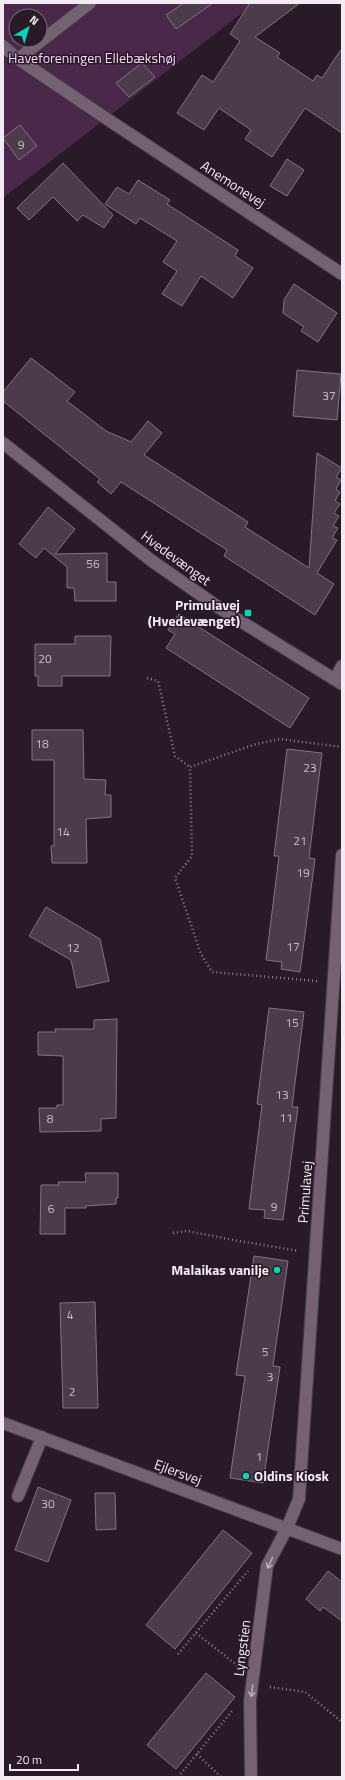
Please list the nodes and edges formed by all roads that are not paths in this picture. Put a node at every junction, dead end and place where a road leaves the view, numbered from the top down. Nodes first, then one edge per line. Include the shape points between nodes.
1 (90, 3) edge
2 (3, 46) edge
3 (18, 59) junction
4 (342, 274) edge
5 (3, 443) edge
6 (342, 666) edge
7 (338, 682) edge
8 (342, 855) edge
9 (341, 876) edge
10 (3, 1423) edge
11 (42, 1437) junction
12 (18, 1496) dead end
13 (287, 1528) junction
14 (342, 1549) edge
15 (251, 1777) edge

1 - 3 street
2 - 3 street, Anemonevej
3 - 4 street, Anemonevej
5 - 7 street, Hvedevænget via 152,561 221,609
6 - 7 street
8 - 9 street, Primulavej
9 - 13 street, Primulavej via 299,1499
10 - 11 street, Ejlersvej
11 - 12 street
11 - 13 street, Ejlersvej
13 - 14 street, Ejlersvej
13 -> 15 street, Lyngstien via 267,1566 250,1701

